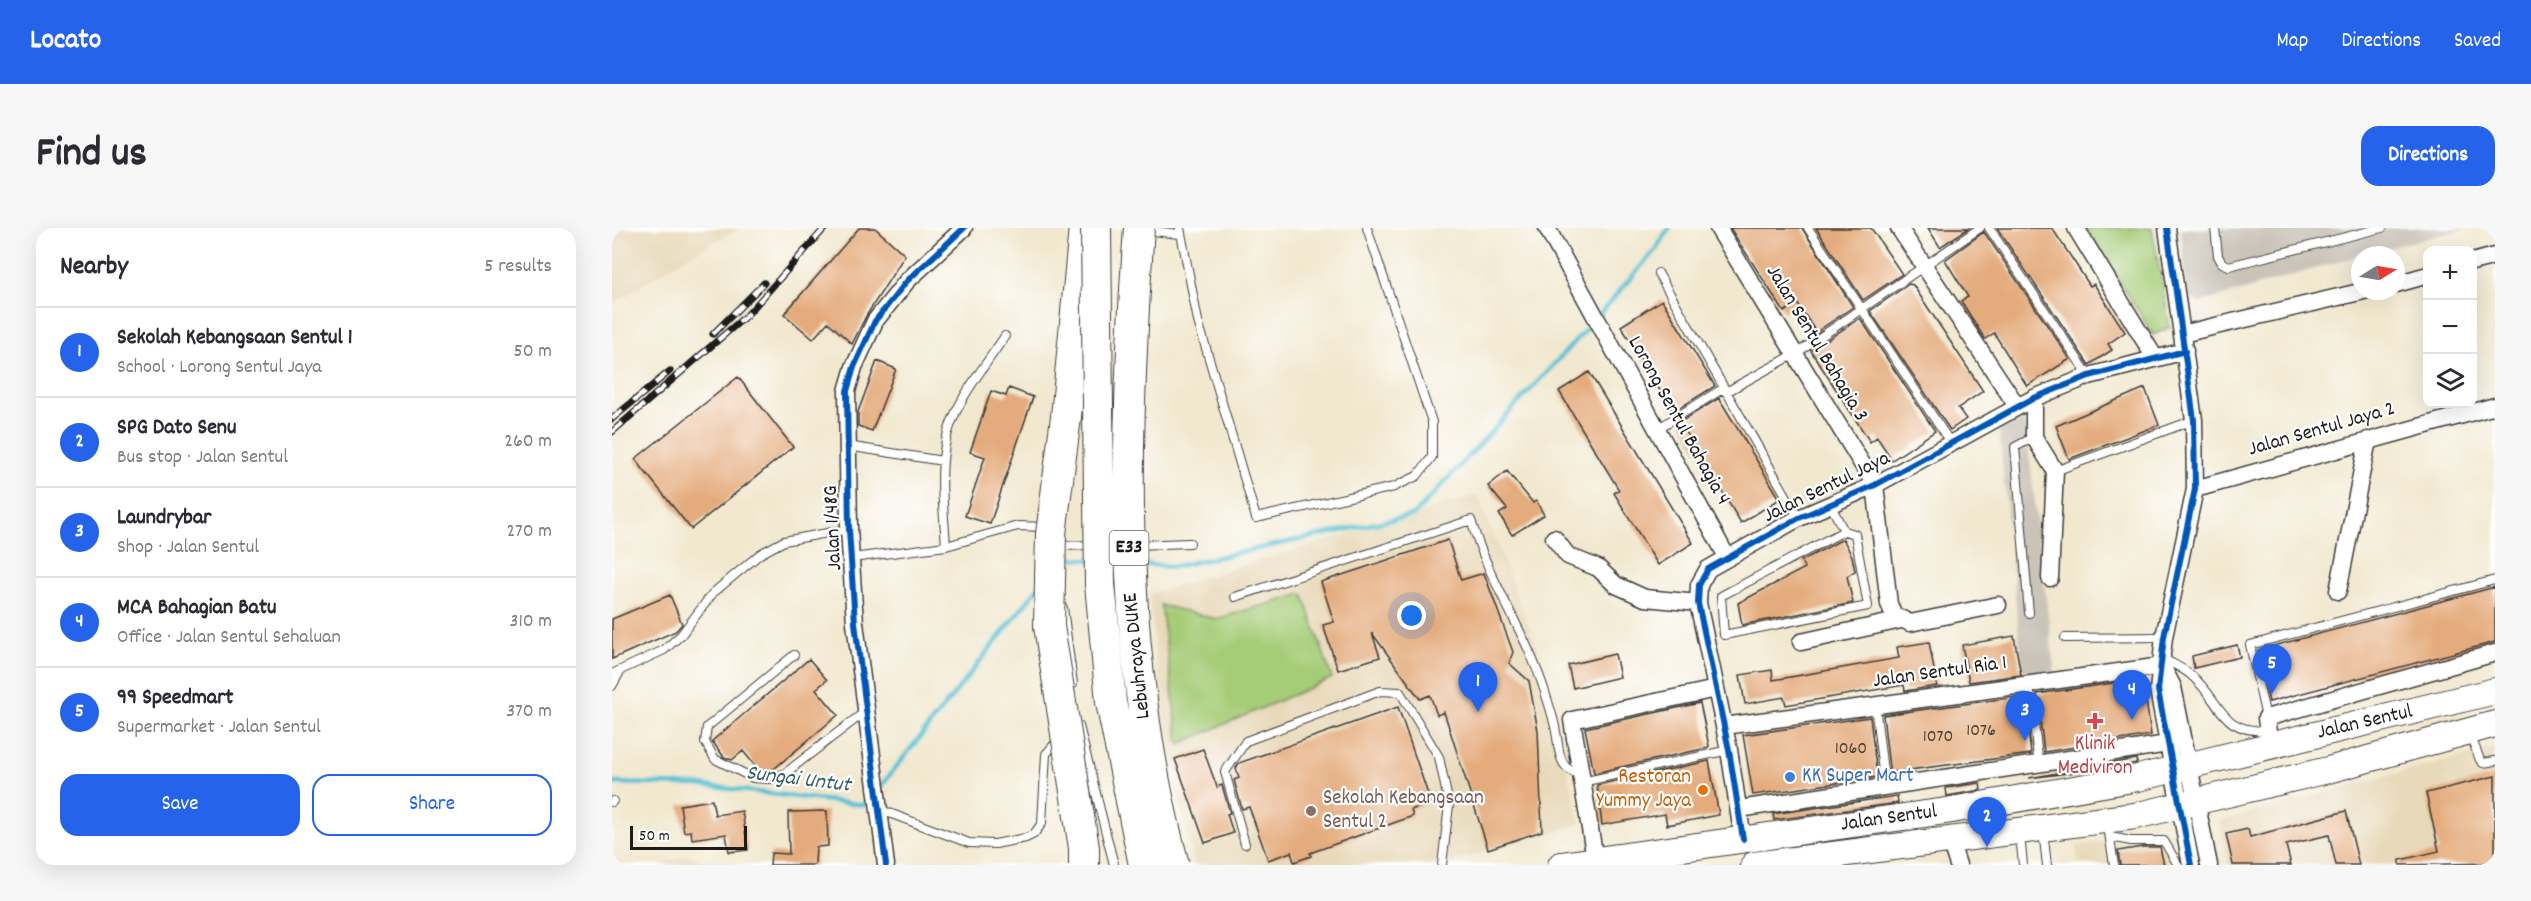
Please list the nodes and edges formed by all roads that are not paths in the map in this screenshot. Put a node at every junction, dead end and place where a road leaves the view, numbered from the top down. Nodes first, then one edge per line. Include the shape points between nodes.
1 (964, 228) edge
2 (1084, 228) edge
3 (1096, 228) edge
4 (1126, 228) edge
5 (1139, 228) edge
6 (1367, 228) edge
7 (1547, 228) edge
8 (1718, 228) edge
9 (1808, 228) edge
10 (1899, 228) edge
11 (1980, 228) edge
12 (1989, 228) edge
13 (2076, 228) edge
14 (2167, 228) edge
15 (2215, 228) edge
16 (2382, 228) edge
17 (1180, 231) edge
18 (2495, 255) edge
19 (2477, 260) edge
20 (1923, 264) junction
21 (1658, 273) dead end
22 (2423, 276) edge
23 (2405, 281) edge
24 (2351, 295) edge
25 (1860, 309) junction
26 (1005, 336) dead end
27 (2183, 343) junction
28 (1797, 353) junction
29 (2155, 358) junction
30 (2089, 376) junction
31 (1725, 390) junction
32 (2034, 398) junction
33 (2018, 406) junction
34 (2495, 406) edge
35 (2194, 420) junction
36 (1658, 429) junction
37 (2034, 437) junction
38 (2368, 440) junction
39 (1950, 442) junction
40 (847, 446) junction
41 (943, 461) junction
42 (2055, 471) junction
43 (1875, 485) junction
44 (2195, 489) junction
45 (1830, 503) junction
46 (1799, 518) junction
47 (849, 529) junction
48 (1844, 531) junction
49 (1554, 538) dead end
50 (1190, 543) dead end
51 (1106, 545) dead end
52 (1118, 545) dead end
53 (946, 546) junction
54 (1058, 546) junction
55 (1727, 557) junction
56 (852, 558) junction
57 (2050, 578) dead end
58 (2495, 580) edge
59 (1060, 586) dead end
60 (2338, 591) dead end
61 (1062, 597) dead end
62 (1235, 597) dead end
63 (1698, 603) junction
64 (1998, 604) dead end
65 (2029, 613) dead end
66 (1901, 621) junction
67 (2163, 637) junction
68 (2065, 638) dead end
69 (1802, 642) dead end
70 (2495, 653) edge
71 (794, 655) dead end
72 (2162, 662) junction
73 (616, 672) edge
74 (2029, 683) junction
75 (612, 686) edge
76 (1716, 689) junction
77 (2495, 691) edge
78 (1075, 699) dead end
79 (1875, 705) junction
80 (866, 711) junction
81 (2495, 724) edge
82 (1724, 726) junction
83 (2469, 731) junction
84 (2268, 732) junction
85 (2168, 744) junction
86 (1729, 750) junction
87 (2495, 761) edge
88 (2039, 765) junction
89 (2181, 769) junction
90 (1581, 778) junction
91 (1893, 788) junction
92 (2189, 804) junction
93 (880, 805) junction
94 (1739, 809) junction
95 (1906, 817) junction
96 (2109, 828) junction
97 (2031, 829) junction
98 (1743, 839) junction
99 (1950, 840) junction
100 (1245, 844) dead end
101 (1853, 859) edge
102 (1595, 862) edge
103 (886, 865) edge
104 (1084, 865) edge
105 (1114, 865) edge
106 (1144, 865) edge
107 (1174, 865) edge
108 (1442, 865) edge
109 (1561, 865) edge
110 (1754, 865) edge
111 (1958, 865) edge
112 (2023, 865) edge
113 (2047, 865) edge
114 (2114, 865) edge
115 (2178, 865) edge
116 (2191, 865) edge
117 (2209, 865) edge

1 - 40 street, Jalan 1/48G via 907,280 875,321 847,391
2 - 104 highway, bridge via 1051,534 1049,626
3 - 106 highway, Lebuhraya DUKE / E33, bridge via 1100,584 1111,702
4 - 17 lane
5 - 107 highway, Lebuhraya DUKE / E33, bridge via 1132,321 1128,538 1133,628 1148,743
6 - 17 lane via 1431,422 1432,457 1418,476 1394,487 1256,518 1198,321
7 - 36 street, Lorong Sentul Bahagia 4
8 - 28 street, Jalan Sentul Bahagia 3
9 - 25 lane
10 - 20 street
11 - 20 lane
12 - 30 lane
13 - 29 street
14 - 27 street
15 - 16 lane via 2218,256 2229,266
18 - 19 street
20 - 25 lane
20 - 33 street
21 - 31 lane
22 - 23 street
24 - 27 street, Jalan Sentul Jaya
25 - 28 lane
25 - 39 lane
26 - 41 lane via 958,408
27 - 29 street, Jalan Sentul Jaya
27 - 35 street
28 - 31 lane
28 - 43 street, Jalan Sentul Bahagia 3
29 - 30 street, Jalan Sentul Jaya
30 - 32 street, Jalan Sentul Jaya
31 - 36 lane
31 - 46 lane
32 - 33 street, Jalan Sentul Jaya
32 - 37 street
33 - 39 street, Jalan Sentul Jaya
34 - 38 street, Jalan Sentul Jaya 2
35 - 42 lane
35 - 44 street
36 - 55 street, Lorong Sentul Bahagia 4
37 - 42 street
37 - 65 lane via 2015,447
38 - 44 street, Jalan Sentul Jaya 2
38 - 60 street
39 - 43 street, Jalan Sentul Jaya
40 - 41 lane
40 - 47 street, Jalan 1/48G
41 - 53 lane
42 - 57 street
43 - 45 street, Jalan Sentul Jaya
43 - 66 street via 1889,604
44 - 67 street
45 - 46 street, Jalan Sentul Jaya
45 - 48 lane
46 - 55 street, Jalan Sentul Jaya
47 - 56 street, Jalan 1/48G
47 - 73 lane via 784,541 760,554 713,593 681,635 663,650
48 - 48 lane via 1721,596 1724,635 1868,606 1855,534
49 - 63 street via 1568,556 1598,568 1617,585 1636,594
50 - 52 lane
51 - 54 lane
53 - 54 lane via 1018,526 1044,525
53 - 56 lane
54 - 59 lane
55 - 63 street, Jalan Sentul Jaya via 1708,568 1699,585
56 - 80 street, Jalan 1/48G
58 - 84 lane via 2250,645
61 - 78 lane
62 - 90 lane via 1471,520 1480,553 1538,670 1559,756 1569,771
63 - 76 street, Jalan Sentul Jaya
64 - 66 street via 1910,623
66 - 69 street
67 - 68 lane
67 - 72 street
70 - 84 street
71 - 80 lane via 707,728 705,742 715,759 753,778 770,779 784,774
72 - 74 street, Jalan Sentul Ria 1
72 - 84 lane via 2191,675 2227,720 2250,731
72 - 85 street via 2158,690
72 - 89 street via 2173,687
73 - 75 lane
74 - 79 street, Jalan Sentul Ria 1
74 - 88 lane
76 - 82 street, Jalan Sentul Jaya
76 - 90 street via 1572,720
77 - 84 main road, Jalan Sentul
79 - 82 street, Jalan Sentul Ria 1
79 - 91 lane
80 - 93 street, Jalan 1/48G
81 - 83 main road, Jalan Sentul
82 - 86 street, Jalan Sentul Jaya
83 - 87 lane via 2480,760
83 - 92 main road, Jalan Sentul
84 - 89 main road, Jalan Sentul
85 - 88 street
85 - 89 street
86 - 90 lane
86 - 94 street, Jalan Sentul Jaya
88 - 91 street
89 - 92 street
89 - 95 main road, Jalan Sentul
90 - 102 street
91 - 94 street
91 - 95 street
92 - 96 main road, Jalan Sentul
92 - 116 street
92 - 117 street
93 - 103 street, Jalan 1/48G
93 - 105 lane via 969,843 995,844 1026,838 1042,823 1046,754 1078,721
94 - 98 street, Jalan Sentul Jaya
95 - 98 main road, Jalan Sentul
96 - 97 main road, Jalan Sentul
96 - 114 lane
96 - 115 lane via 2131,841 2164,841
97 - 99 main road, Jalan Sentul
97 - 112 lane
97 - 113 lane
98 - 102 main road, Jalan Sentul
99 - 101 main road, Jalan Sentul
99 - 111 street
100 - 108 lane via 1225,772 1246,741 1380,691 1400,692 1439,757 1449,805
101 - 110 main road, Jalan Sentul
102 - 109 main road, Jalan Sentul

